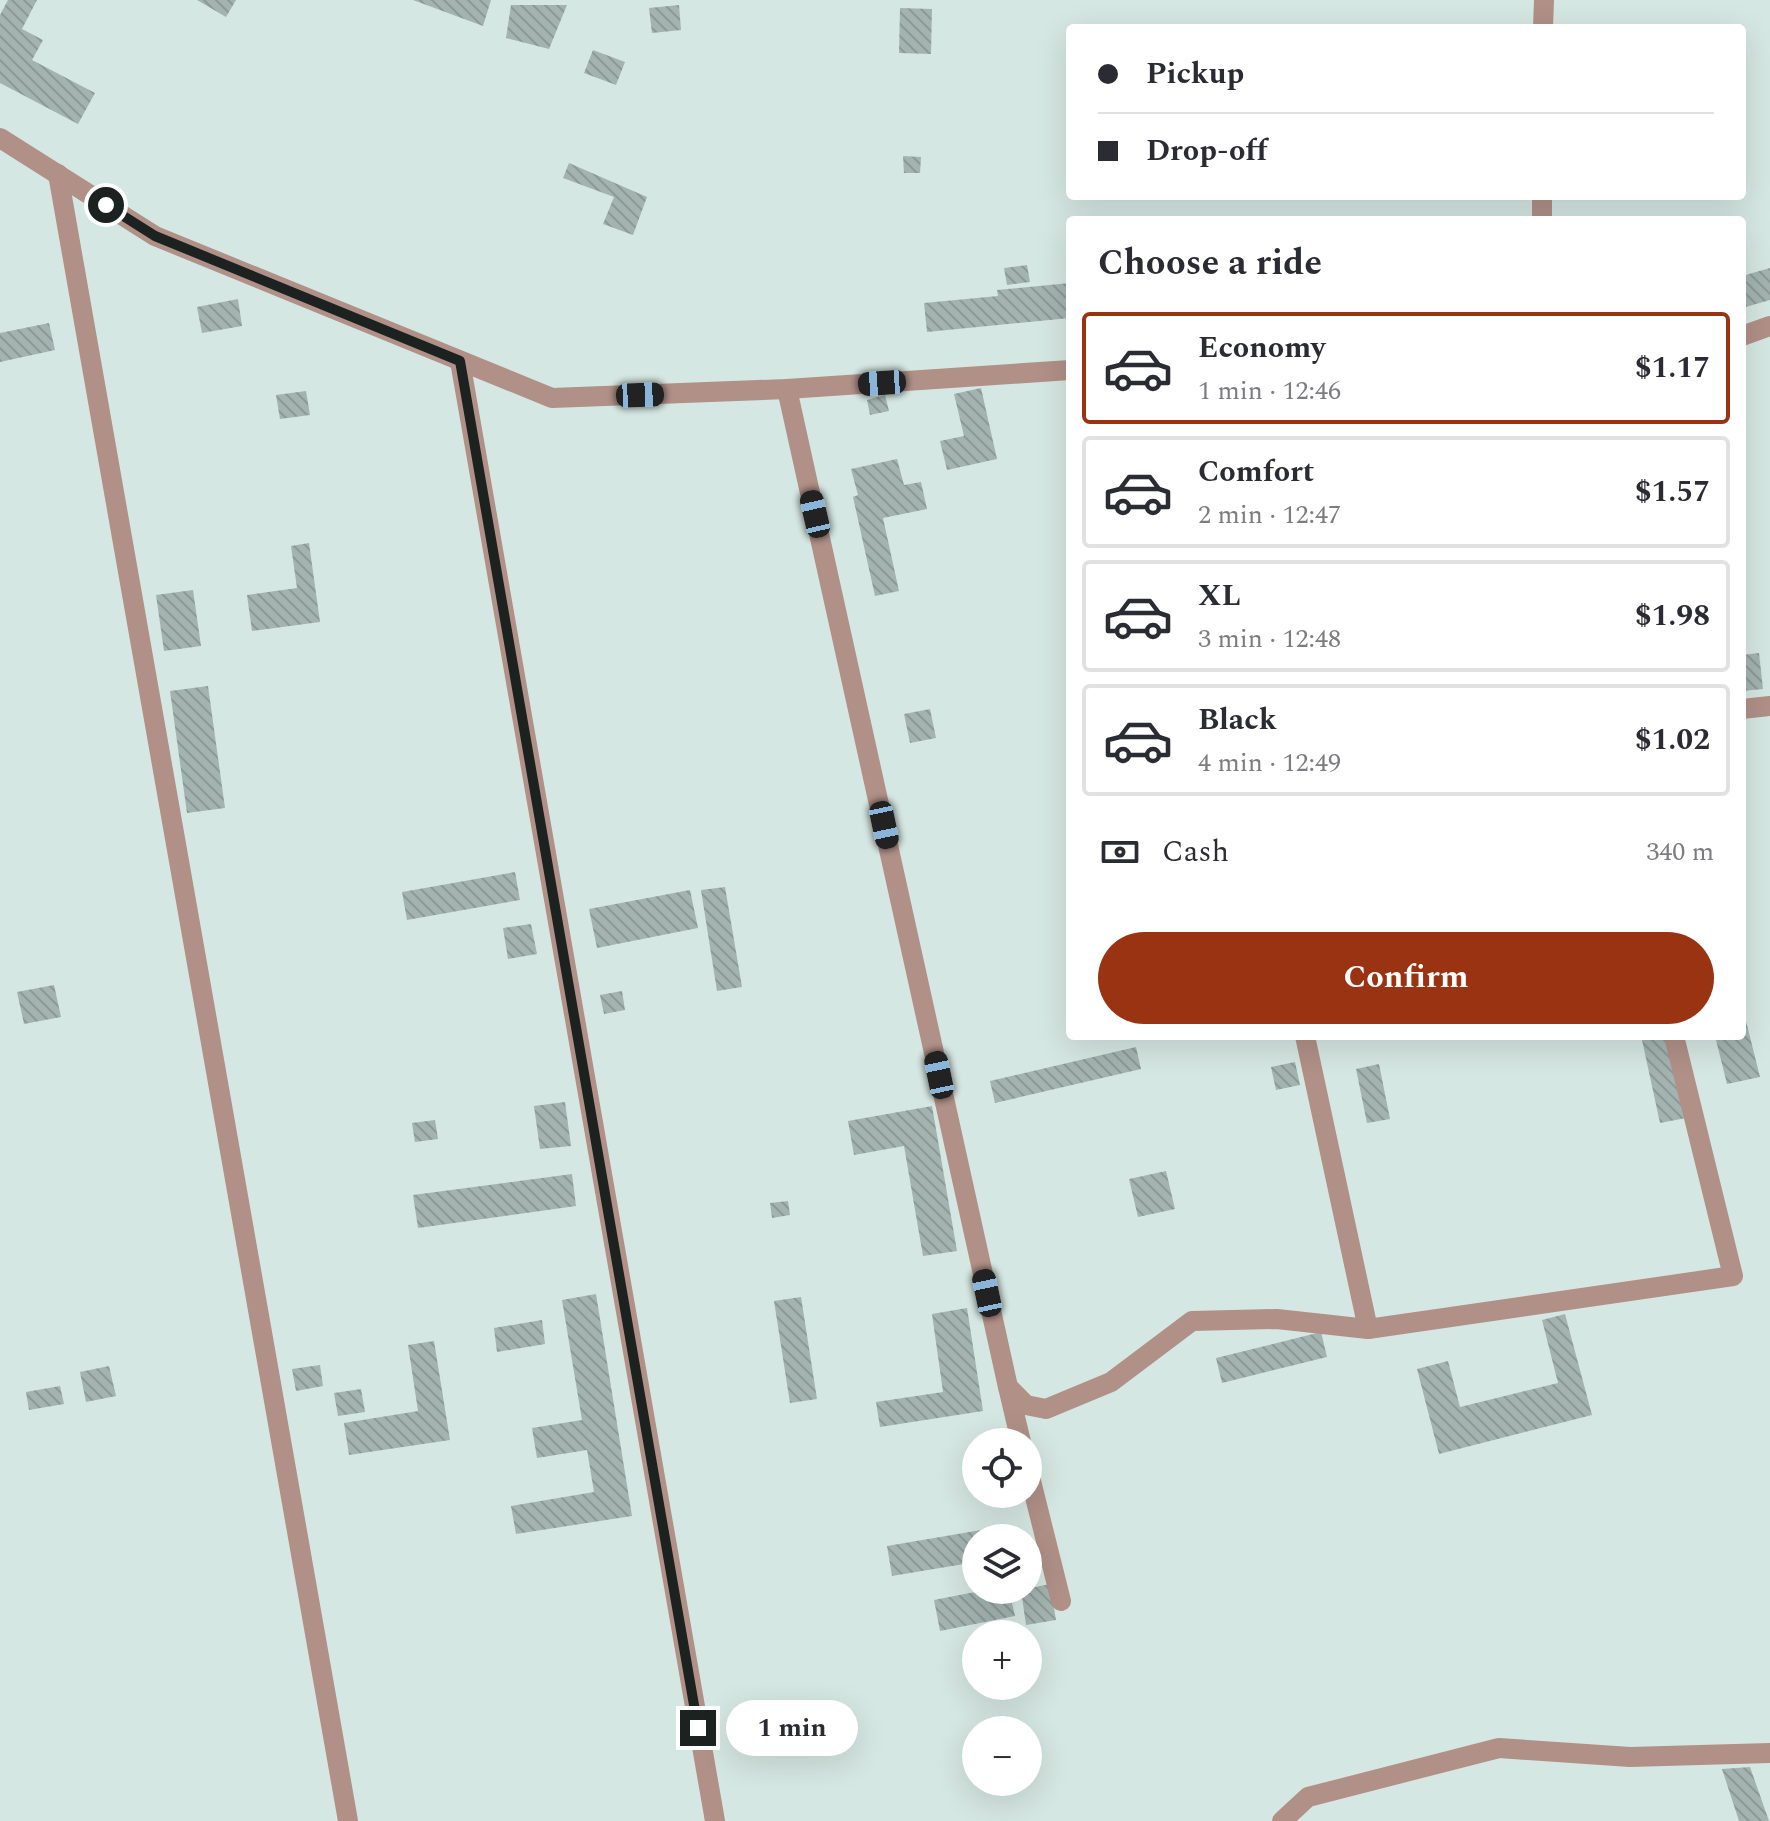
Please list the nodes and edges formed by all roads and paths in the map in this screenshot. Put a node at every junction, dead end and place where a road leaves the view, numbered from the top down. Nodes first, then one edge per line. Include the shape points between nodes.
1 (1544, 0) edge
2 (1543, 24) edge
3 (0, 138) edge
4 (58, 174) junction
5 (1770, 326) edge
6 (1746, 335) edge
7 (460, 361) junction
8 (1066, 370) edge
9 (787, 389) junction
10 (1770, 706) edge
11 (1746, 709) edge
12 (1306, 1040) edge
13 (1675, 1040) edge
14 (1368, 1329) junction
15 (1008, 1387) junction
16 (1018, 1428) edge
17 (1038, 1508) edge
18 (1061, 1601) dead end
19 (1770, 1753) edge
20 (348, 1821) edge
21 (715, 1821) edge
22 (1282, 1821) edge

1 - 2 street
3 - 4 street
4 - 7 street via 155,236
4 - 20 street
5 - 6 street
7 - 9 street via 552,398
7 - 21 street
8 - 9 street
9 - 15 street
10 - 11 street
12 - 14 street
13 - 14 street via 1733,1276
14 - 15 street via 1277,1319 1192,1321 1111,1382 1046,1409 1026,1405
15 - 16 street
17 - 18 street
19 - 22 street via 1630,1757 1499,1748 1308,1797

